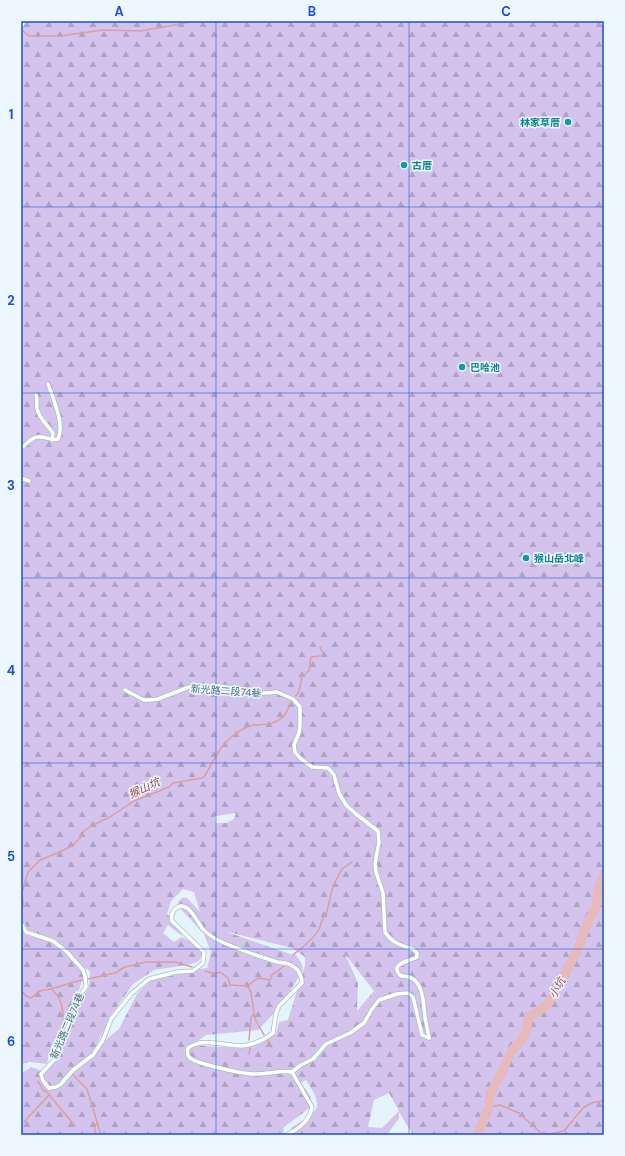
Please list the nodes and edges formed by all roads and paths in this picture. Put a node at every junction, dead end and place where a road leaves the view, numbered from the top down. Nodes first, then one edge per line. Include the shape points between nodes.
1 (24, 21) edge
2 (21, 27) edge
3 (48, 384) dead end
4 (36, 395) dead end
5 (52, 440) junction
6 (21, 448) edge
7 (21, 478) edge
8 (29, 481) dead end
9 (212, 685) dead end
10 (125, 690) dead end
11 (235, 693) junction
12 (21, 923) edge
13 (292, 1072) junction
14 (286, 1135) edge

1 - 2 street
3 - 5 street via 61,427 58,439
4 - 5 street via 37,409 53,433
5 - 6 street via 38,437
7 - 8 street
9 - 11 street via 232,688
10 - 11 street, 新光路二段74巷 via 144,700 158,699 189,687
11 - 13 street, 新光路二段74巷 via 277,692 292,699 300,707 295,752 312,767 330,770 346,805 378,831 375,864 383,893 385,932 388,938 417,953 414,959 400,964 398,970 401,976 411,978 420,987 429,1038 422,1035 413,997 408,993 389,996 379,1000 364,1023 326,1044 313,1059
12 - 13 street, 新光路二段74巷 via 26,932 53,941 67,952 85,976 86,986 80,995 55,1059 41,1074 49,1088 61,1084 73,1070 92,1055 103,1040 115,1014 131,994 149,979 193,971 203,963 204,952 172,921 172,913 182,906 190,910 203,929 214,939 233,948 293,966 302,979 302,983 279,1006 273,1033 263,1040 242,1046 194,1044 188,1048 190,1058 251,1074 283,1070
13 - 14 street via 312,1107 311,1114 302,1127

